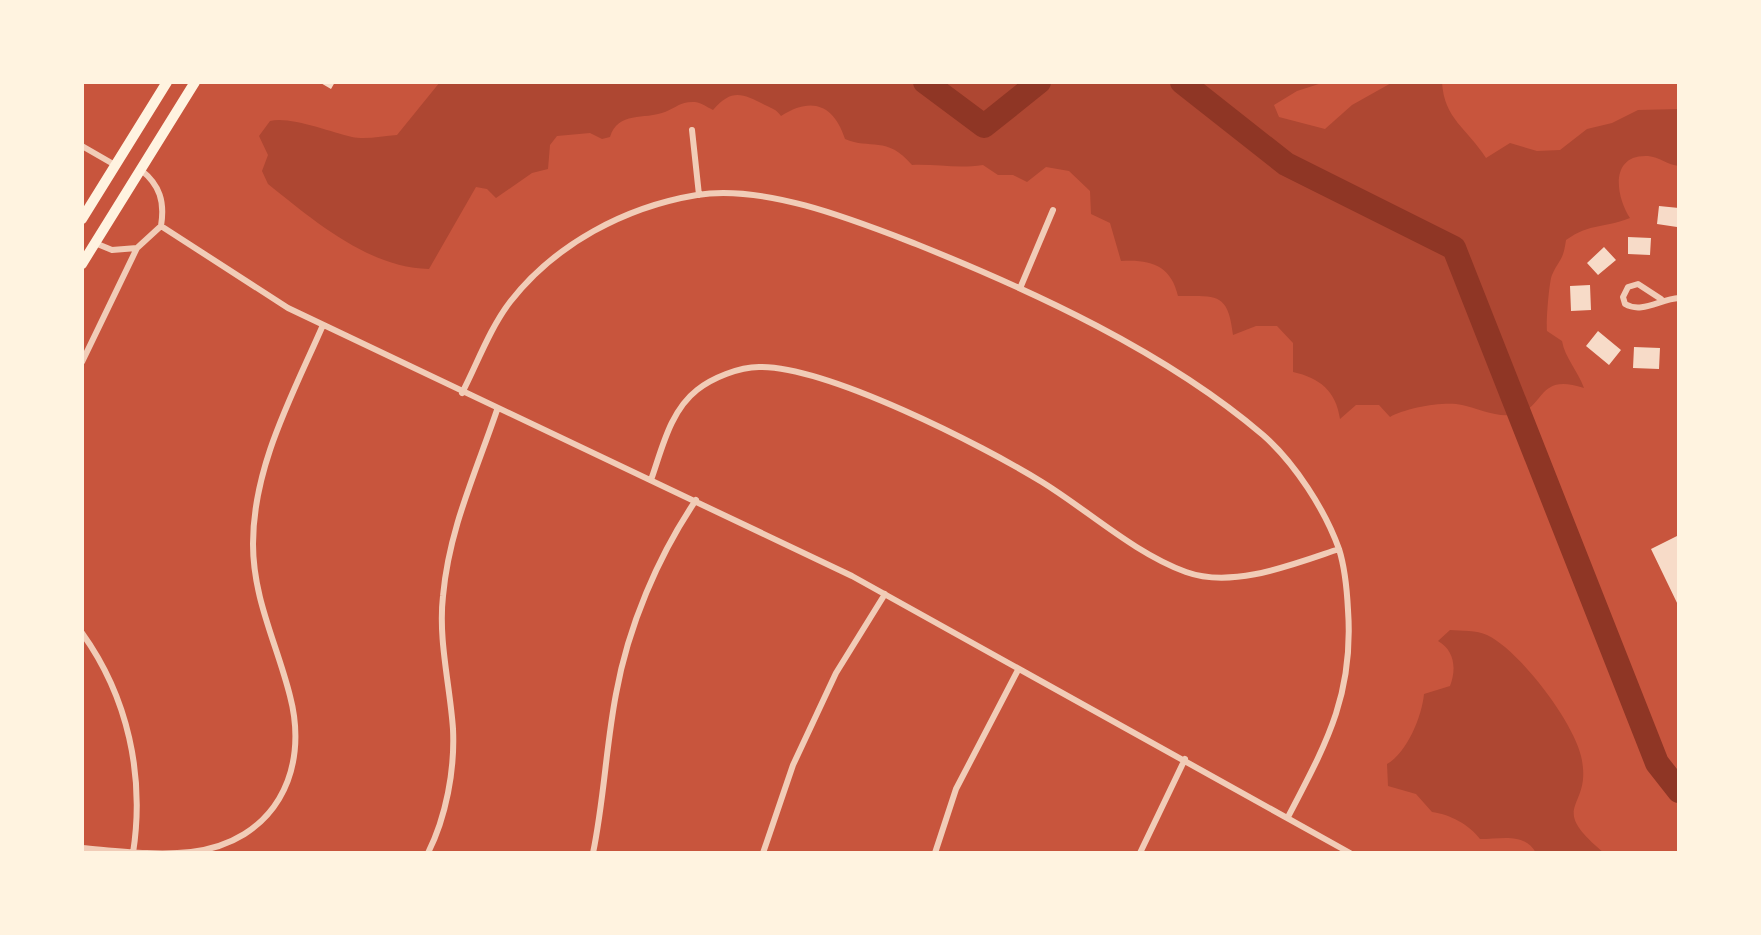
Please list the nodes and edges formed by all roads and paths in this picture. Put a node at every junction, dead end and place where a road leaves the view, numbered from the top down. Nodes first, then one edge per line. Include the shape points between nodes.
1 (167, 82) edge
2 (195, 82) edge
3 (692, 130) dead end
4 (82, 146) edge
5 (115, 165) junction
6 (140, 170) junction
7 (699, 195) junction
8 (1053, 210) dead end
9 (82, 219) edge
10 (161, 226) junction
11 (95, 243) junction
12 (137, 248) junction
13 (82, 264) edge
14 (1021, 286) junction
15 (1679, 298) edge
16 (1661, 299) junction
17 (323, 325) junction
18 (82, 362) edge
19 (462, 393) junction
20 (497, 410) junction
21 (651, 480) junction
22 (696, 500) junction
23 (1339, 549) junction
24 (885, 594) junction
25 (82, 633) edge
26 (1018, 670) junction
27 (1185, 759) junction
28 (1288, 817) junction
29 (82, 848) edge
30 (133, 853) edge
31 (428, 853) edge
32 (593, 853) edge
33 (763, 853) edge
34 (935, 853) edge
35 (1140, 853) edge
36 (1350, 853) edge

1 - 5 main road
2 - 6 main road
3 - 7 street
4 - 5 street
5 - 9 main road
6 - 10 street via 161,196
6 - 11 main road
7 - 14 street via 778,198 864,224
7 - 19 street via 628,214 567,246 510,303
8 - 14 street
10 - 12 street
10 - 17 street
11 - 12 street via 112,250
11 - 13 main road
12 - 18 street
14 - 23 street via 1189,382 1265,437 1308,489
15 - 16 street
16 - 16 street via 1633,309 1623,297 1628,287 1638,284
17 - 19 street
17 - 30 street via 268,456 253,543 259,598 296,727 292,776 268,814 226,843 192,852
19 - 20 street
20 - 21 street
20 - 31 street via 469,479 442,598 453,731 450,782
21 - 22 street
21 - 23 street via 675,413 717,378 757,366 802,372 910,413 1040,481 1186,572 1234,577
22 - 24 street
22 - 32 street via 664,555 625,657
23 - 28 street via 1351,651 1336,721
24 - 26 street
24 - 33 street via 836,673 793,765
25 - 30 street via 105,668 127,721 136,781
26 - 27 street
26 - 34 street via 956,789
27 - 28 street
27 - 35 street
28 - 36 street
29 - 30 street

